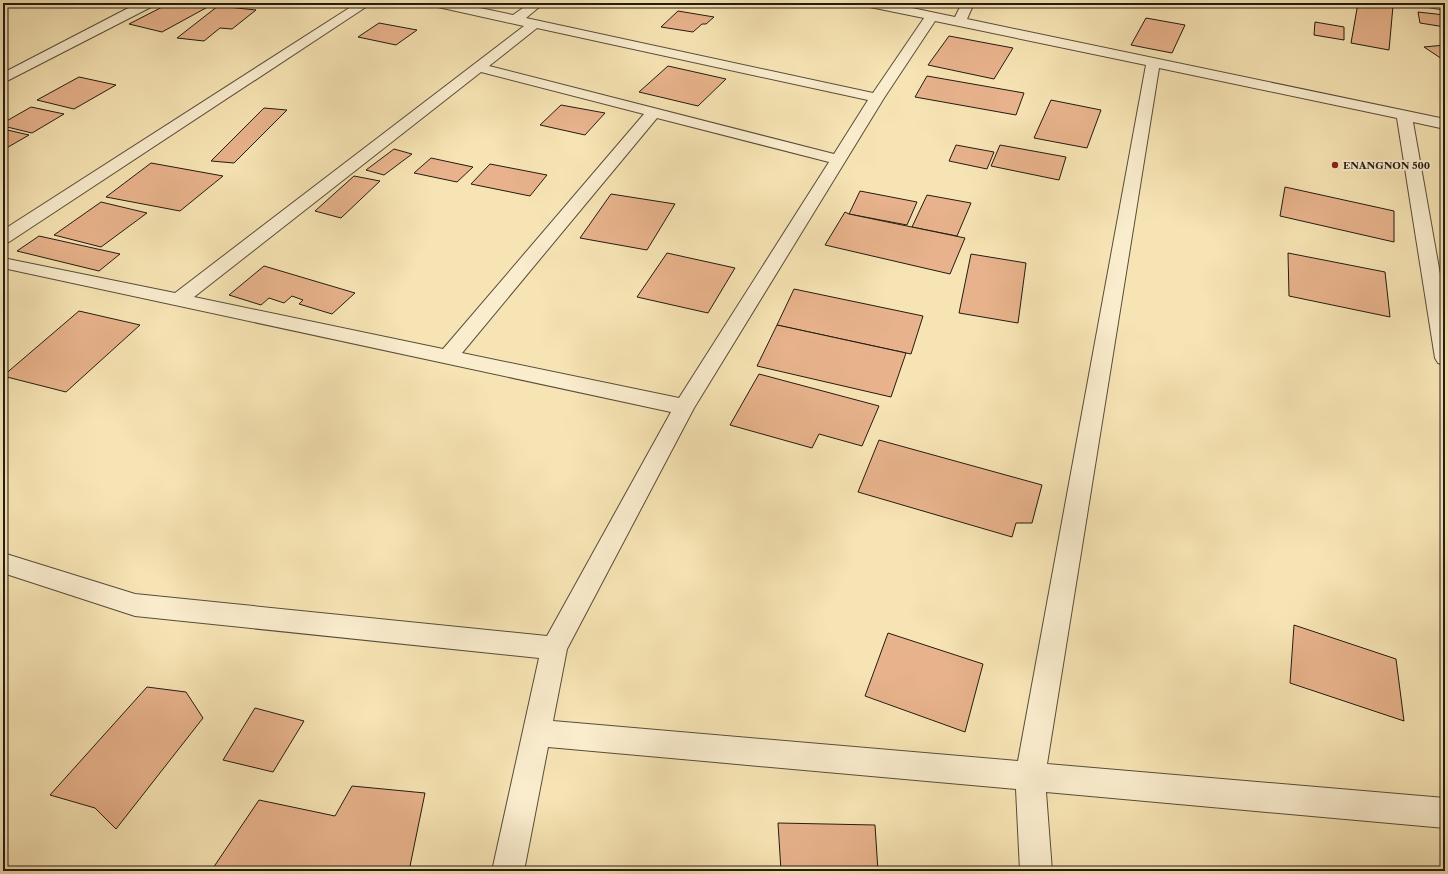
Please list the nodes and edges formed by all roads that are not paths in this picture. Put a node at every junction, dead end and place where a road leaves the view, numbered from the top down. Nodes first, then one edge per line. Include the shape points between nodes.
1 (148, 3) edge
2 (366, 3) edge
3 (438, 3) edge
4 (538, 3) edge
5 (870, 3) edge
6 (968, 3) edge
7 (1428, 3) edge
8 (1445, 6) edge
9 (932, 16) junction
10 (515, 20) junction
11 (959, 22) junction
12 (534, 24) junction
13 (1153, 63) junction
14 (478, 67) junction
15 (3, 79) edge
16 (877, 98) junction
17 (653, 113) junction
18 (1404, 116) junction
19 (1445, 124) edge
20 (839, 160) junction
21 (3, 238) edge
22 (3, 263) edge
23 (179, 300) junction
24 (448, 357) junction
25 (1445, 358) edge
26 (684, 407) junction
27 (3, 563) edge
28 (554, 648) junction
29 (537, 733) junction
30 (1030, 776) junction
31 (1445, 813) edge
32 (508, 871) edge
33 (1036, 871) edge

1 - 15 street
2 - 21 street
3 - 10 street
4 - 10 street
5 - 9 street
6 - 11 street
7 - 8 street
9 - 11 street
9 - 16 street
10 - 12 street
11 - 13 street
12 - 14 street
12 - 16 street
13 - 18 street
13 - 30 street
14 - 17 street
14 - 23 street
16 - 20 street
17 - 20 street
17 - 24 street
18 - 19 street
18 - 25 street
20 - 26 street
22 - 23 street
23 - 24 street
24 - 26 street
26 - 28 street
27 - 28 street via 135,606
28 - 29 street
29 - 30 street
29 - 32 street
30 - 31 street
30 - 33 street

